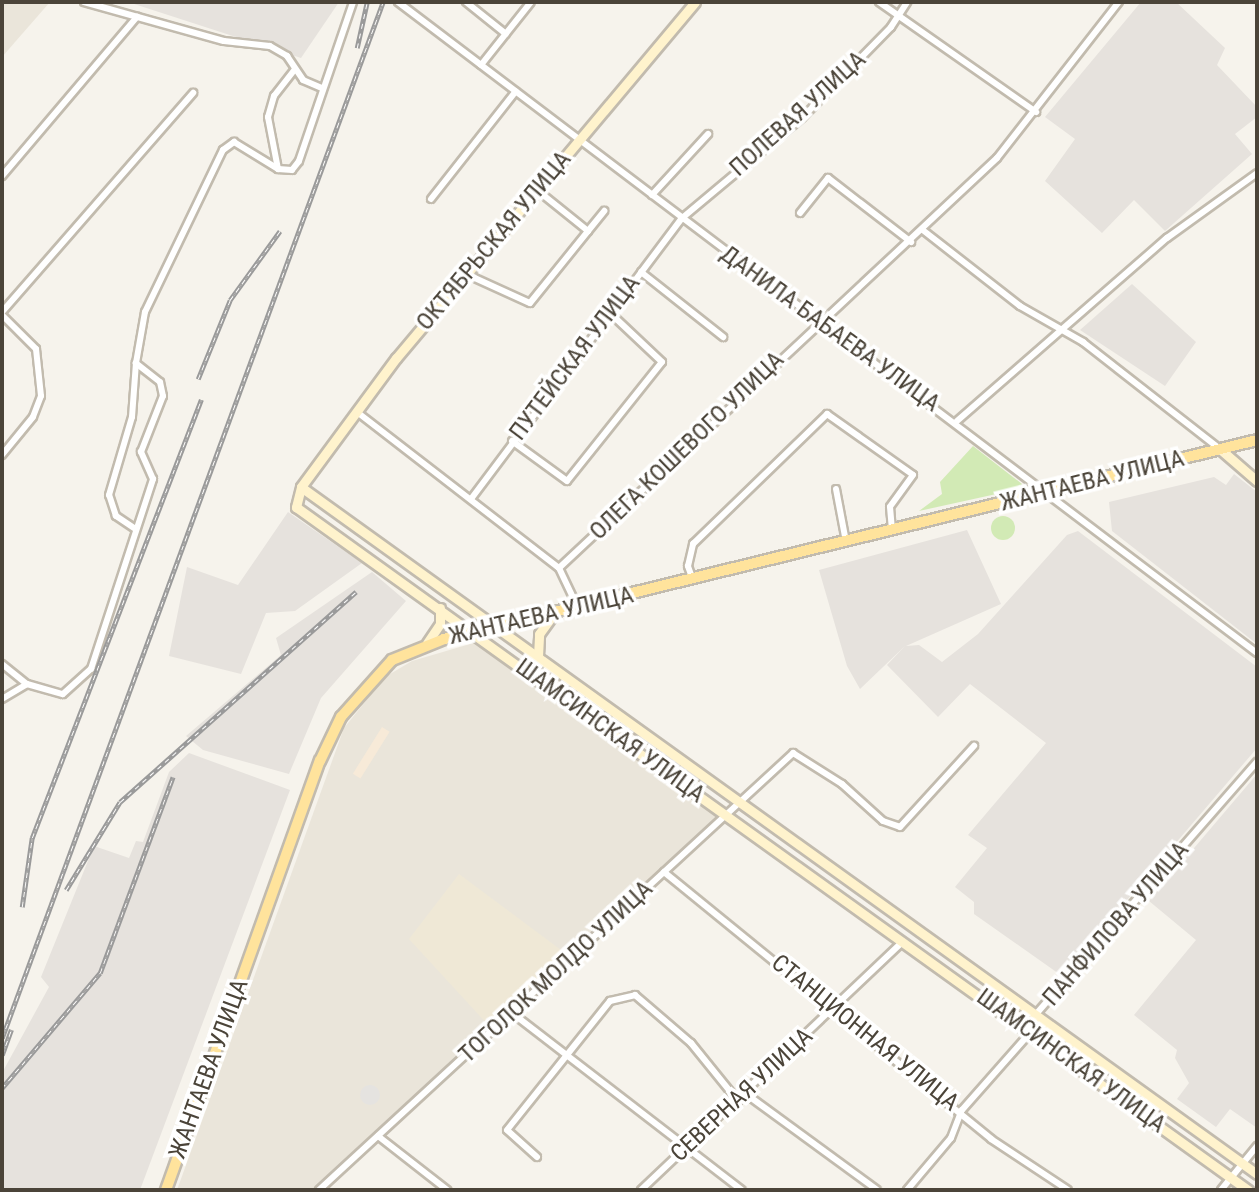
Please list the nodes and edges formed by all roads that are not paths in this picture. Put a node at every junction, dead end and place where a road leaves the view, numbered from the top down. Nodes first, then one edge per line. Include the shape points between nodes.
1 (85, 2) edge
2 (353, 2) edge
3 (466, 2) edge
4 (531, 2) edge
5 (695, 2) edge
6 (879, 2) edge
7 (907, 2) edge
8 (1119, 2) edge
9 (400, 4) edge
10 (899, 14) junction
11 (138, 17) junction
12 (506, 34) junction
13 (481, 65) junction
14 (294, 70) junction
15 (322, 88) junction
16 (516, 91) junction
17 (194, 93) dead end
18 (1036, 112) junction
19 (708, 134) dead end
20 (580, 139) junction
21 (278, 169) junction
22 (1257, 173) edge
23 (2, 176) edge
24 (537, 190) junction
25 (652, 195) junction
26 (431, 199) dead end
27 (604, 211) dead end
28 (800, 213) dead end
29 (681, 219) junction
30 (588, 231) junction
31 (924, 231) junction
32 (911, 242) junction
33 (641, 272) junction
34 (466, 274) junction
35 (610, 313) junction
36 (2, 314) edge
37 (816, 323) junction
38 (1063, 331) junction
39 (723, 337) dead end
40 (136, 363) junction
41 (357, 412) junction
42 (957, 421) junction
43 (1257, 440) edge
44 (512, 442) junction
45 (1220, 449) junction
46 (2, 455) edge
47 (1257, 481) edge
48 (301, 487) junction
49 (836, 489) dead end
50 (1047, 492) junction
51 (471, 499) junction
52 (134, 528) junction
53 (892, 531) junction
54 (846, 542) junction
55 (559, 568) junction
56 (693, 580) junction
57 (440, 608) junction
58 (578, 609) junction
59 (553, 615) junction
60 (495, 627) junction
61 (474, 632) junction
62 (428, 643) junction
63 (1257, 653) edge
64 (538, 656) junction
65 (2, 664) edge
66 (27, 684) junction
67 (2, 699) edge
68 (974, 746) dead end
69 (1257, 762) edge
70 (740, 802) junction
71 (726, 815) junction
72 (664, 872) junction
73 (903, 941) junction
74 (834, 1008) junction
75 (512, 1013) junction
76 (1037, 1013) junction
77 (1031, 1033) junction
78 (565, 1055) junction
79 (746, 1094) junction
80 (738, 1101) junction
81 (962, 1110) junction
82 (378, 1136) junction
83 (1257, 1146) edge
84 (686, 1149) junction
85 (537, 1157) dead end
86 (1243, 1163) junction
87 (1257, 1174) edge
88 (1232, 1178) junction
89 (166, 1190) edge
90 (320, 1190) edge
91 (447, 1190) edge
92 (641, 1190) edge
93 (741, 1190) edge
94 (877, 1190) edge
95 (907, 1190) edge
96 (1068, 1190) edge
97 (1222, 1190) edge
98 (1248, 1190) edge

1 - 11 street
2 - 15 street
3 - 12 street
4 - 12 street
5 - 20 main road, ОКТЯБРЬСКАЯ УЛИЦА
6 - 10 street
7 - 10 street, ПОЛЕВАЯ УЛИЦА
8 - 18 street, ОЛЕГА КОШЕВОГО УЛИЦА
9 - 13 street, ДАНИЛА БАБАЕВА УЛИЦА
10 - 18 street
10 - 29 street, ПОЛЕВАЯ УЛИЦА via 802,118
11 - 14 street via 270,46 288,56
11 - 23 street
12 - 13 street
13 - 16 street, ДАНИЛА БАБАЕВА УЛИЦА
14 - 15 street
14 - 21 street via 274,96 268,117
15 - 21 street via 299,161 292,170
16 - 20 street, ДАНИЛА БАБАЕВА УЛИЦА
16 - 26 street
17 - 36 street
18 - 31 street, ОЛЕГА КОШЕВОГО УЛИЦА
19 - 25 street
20 - 24 main road, ОКТЯБРЬСКАЯ УЛИЦА
20 - 25 street, ДАНИЛА БАБАЕВА УЛИЦА
21 - 40 street via 234,142 223,149 145,313
22 - 38 street via 1167,238
24 - 30 street
24 - 34 main road, ОКТЯБРЬСКАЯ УЛИЦА
25 - 29 street, ДАНИЛА БАБАЕВА УЛИЦА
27 - 30 street
28 - 32 street via 828,178
29 - 33 street, ПУТЕЙСКАЯ УЛИЦА
29 - 37 street, ДАНИЛА БАБАЕВА УЛИЦА
30 - 34 street via 527,305
31 - 32 street, ОЛЕГА КОШЕВОГО УЛИЦА
31 - 38 street
32 - 37 street, ОЛЕГА КОШЕВОГО УЛИЦА
33 - 35 street, ПУТЕЙСКАЯ УЛИЦА
33 - 39 street
34 - 41 main road, ОКТЯБРЬСКАЯ УЛИЦА
35 - 44 street, ПУТЕЙСКАЯ УЛИЦА
35 - 44 street via 662,362 567,481
36 - 46 street via 31,337 41,364 40,403
37 - 42 street, ДАНИЛА БАБАЕВА УЛИЦА
37 - 55 street, ОЛЕГА КОШЕВОГО УЛИЦА
38 - 42 street
38 - 45 street
40 - 52 street via 132,416 109,495 116,516
40 - 52 street via 160,382 163,396 141,452 153,479
41 - 48 main road, ОКТЯБРЬСКАЯ УЛИЦА
41 - 51 street
42 - 50 street, ДАНИЛА БАБАЕВА УЛИЦА
43 - 45 main road, ЖАНТАЕВА УЛИЦА
44 - 51 street, ПУТЕЙСКАЯ УЛИЦА
45 - 47 main road
45 - 50 main road, ЖАНТАЕВА УЛИЦА
48 - 57 main road, ШАМСИНСКАЯ УЛИЦА via 296,507
48 - 60 main road, ШАМСИНСКАЯ УЛИЦА
49 - 54 street
50 - 53 main road, ЖАНТАЕВА УЛИЦА
50 - 63 street, ДАНИЛА БАБАЕВА УЛИЦА
51 - 55 street
52 - 66 street via 91,669 63,694
53 - 54 main road, ЖАНТАЕВА УЛИЦА
53 - 56 street via 890,507 913,475 827,414 693,544 688,566
54 - 56 main road, ЖАНТАЕВА УЛИЦА
55 - 58 street
56 - 58 main road, ЖАНТАЕВА УЛИЦА
57 - 61 main road, ШАМСИНСКАЯ УЛИЦА
57 - 62 main road via 440,624
58 - 59 main road, ЖАНТАЕВА УЛИЦА
59 - 60 main road, ЖАНТАЕВА УЛИЦА
59 - 64 main road via 539,634
60 - 61 main road, ЖАНТАЕВА УЛИЦА
60 - 64 main road, ШАМСИНСКАЯ УЛИЦА
61 - 62 main road, ЖАНТАЕВА УЛИЦА
61 - 71 main road, ШАМСИНСКАЯ УЛИЦА
62 - 89 main road, ЖАНТАЕВА УЛИЦА via 381,669 341,717
64 - 70 main road, ШАМСИНСКАЯ УЛИЦА
65 - 66 street
66 - 67 street
68 - 70 street, ТОГОЛОК МОЛДО УЛИЦА via 900,827 883,821 842,784 793,753
69 - 76 street, ПАНФИЛОВА УЛИЦА
70 - 71 street, ТОГОЛОК МОЛДО УЛИЦА
70 - 76 main road, ШАМСИНСКАЯ УЛИЦА
71 - 72 street, ТОГОЛОК МОЛДО УЛИЦА
71 - 73 main road, ШАМСИНСКАЯ УЛИЦА
72 - 74 street, СТАНЦИОННАЯ УЛИЦА
72 - 75 street, ТОГОЛОК МОЛДО УЛИЦА
73 - 74 street, СЕВЕРНАЯ УЛИЦА
73 - 77 main road, ШАМСИНСКАЯ УЛИЦА
74 - 79 street, СЕВЕРНАЯ УЛИЦА
74 - 81 street, СТАНЦИОННАЯ УЛИЦА
75 - 78 street
75 - 82 street, ТОГОЛОК МОЛДО УЛИЦА
76 - 77 street, ПАНФИЛОВА УЛИЦА
76 - 86 main road, ШАМСИНСКАЯ УЛИЦА
77 - 81 street, ПАНФИЛОВА УЛИЦА
77 - 88 main road, ШАМСИНСКАЯ УЛИЦА
78 - 80 street via 610,1001 635,995 691,1043
78 - 84 street
78 - 85 street via 507,1130
79 - 80 street, СЕВЕРНАЯ УЛИЦА
79 - 94 street
80 - 84 street, СЕВЕРНАЯ УЛИЦА
81 - 95 street, ПАНФИЛОВА УЛИЦА via 951,1138
81 - 96 street, СТАНЦИОННАЯ УЛИЦА via 991,1139
82 - 90 street, ТОГОЛОК МОЛДО УЛИЦА
82 - 91 street
83 - 86 street
84 - 92 street, СЕВЕРНАЯ УЛИЦА
84 - 93 street
86 - 87 main road, ШАМСИНСКАЯ УЛИЦА
86 - 88 street
88 - 97 street
88 - 98 main road, ШАМСИНСКАЯ УЛИЦА

